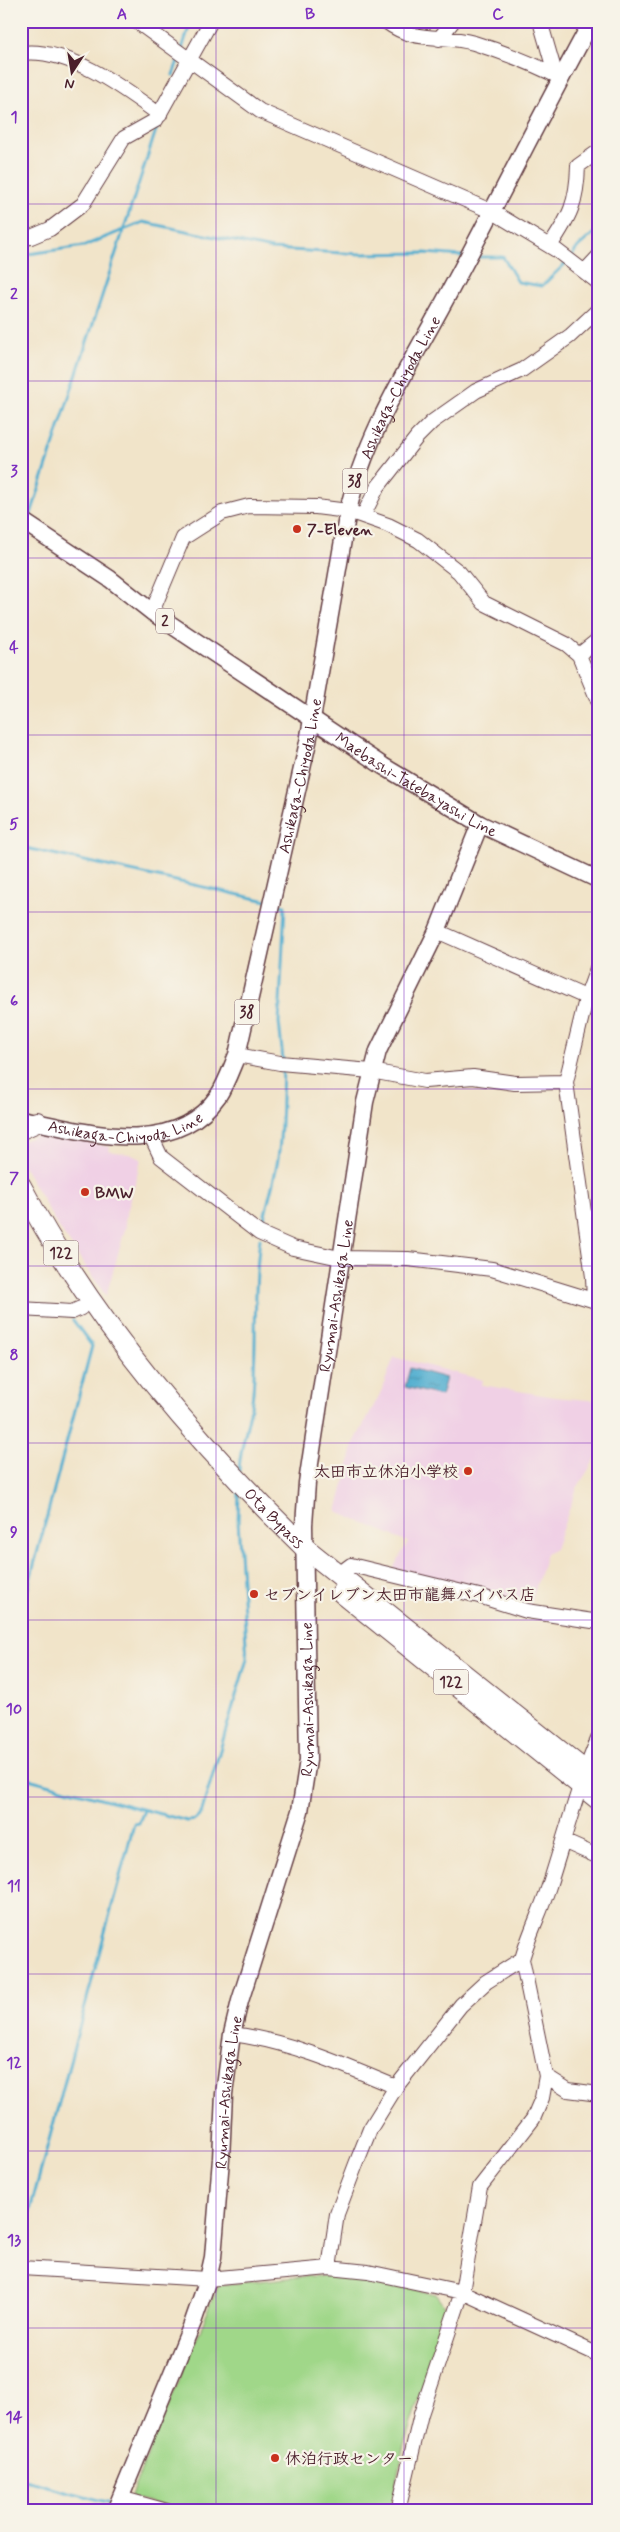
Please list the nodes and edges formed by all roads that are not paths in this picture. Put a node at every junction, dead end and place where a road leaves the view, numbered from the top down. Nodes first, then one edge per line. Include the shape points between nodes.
1 (136, 21) edge
2 (211, 21) edge
3 (385, 21) edge
4 (453, 21) edge
5 (540, 21) edge
6 (592, 21) edge
7 (439, 39) junction
8 (21, 53) edge
9 (189, 60) junction
10 (556, 76) junction
11 (160, 115) junction
12 (599, 151) edge
13 (493, 212) junction
14 (21, 238) edge
15 (550, 246) junction
16 (599, 256) edge
17 (585, 272) junction
18 (599, 283) edge
19 (599, 309) edge
20 (355, 514) junction
21 (21, 520) edge
22 (152, 612) junction
23 (599, 639) edge
24 (579, 655) junction
25 (599, 703) edge
26 (312, 719) junction
27 (480, 824) junction
28 (599, 880) edge
29 (436, 930) junction
30 (599, 964) edge
31 (592, 1001) edge
32 (237, 1055) junction
33 (371, 1071) junction
34 (566, 1082) junction
35 (26, 1123) edge
36 (151, 1136) junction
37 (21, 1186) edge
38 (21, 1213) edge
39 (340, 1258) junction
40 (596, 1302) edge
41 (81, 1308) junction
42 (21, 1309) edge
43 (305, 1554) junction
44 (340, 1574) junction
45 (599, 1622) edge
46 (599, 1737) edge
47 (588, 1780) edge
48 (599, 1800) edge
49 (564, 1841) junction
50 (599, 1857) edge
51 (522, 1959) junction
52 (232, 2034) junction
53 (546, 2076) junction
54 (396, 2087) junction
55 (599, 2094) edge
56 (21, 2268) edge
57 (329, 2268) junction
58 (208, 2279) junction
59 (462, 2292) junction
60 (598, 2353) edge
61 (118, 2504) edge
62 (167, 2511) edge
63 (398, 2511) edge

1 - 9 street
2 - 9 street
3 - 7 street via 418,38
4 - 7 street
5 - 10 street
6 - 10 main road, 38
7 - 10 street via 474,44
8 - 11 street via 55,54 118,84
9 - 11 street
9 - 13 street via 260,111
10 - 13 main road, 38
11 - 14 street via 151,124 124,138 83,204 45,231
12 - 15 street via 578,166 574,204 569,218
13 - 15 street
13 - 20 main road, Ashikaga-Chiyoda Line / 38 via 371,439 357,475
15 - 17 street
16 - 17 street
17 - 18 street
19 - 20 street via 570,336 522,370 476,392 432,422
20 - 22 street via 316,507 249,506 222,513 183,538
20 - 24 street via 418,540 459,572 484,603 566,644
20 - 26 main road, Ashikaga-Chiyoda Line / 38
21 - 22 main road, Maebashi-Tatebayashi Line / 2 via 110,579
22 - 26 main road, Maebashi-Tatebayashi Line / 2
23 - 24 street
24 - 25 street
26 - 27 main road, Maebashi-Tatebayashi Line / 2
26 - 32 main road, Ashikaga-Chiyoda Line / 38
27 - 28 main road, Maebashi-Tatebayashi Line / 2
27 - 29 main road, Ryumai-Ashikaga Line
29 - 31 street
29 - 33 main road, Ryumai-Ashikaga Line
30 - 31 street
31 - 34 street
32 - 33 street via 289,1064
32 - 36 main road, Ashikaga-Chiyoda Line / 38 via 216,1098 199,1114 175,1128
33 - 34 street via 425,1081 473,1078 515,1083
33 - 39 main road, Ryumai-Ashikaga Line
34 - 40 street
35 - 36 main road, Ashikaga-Chiyoda Line / 38 via 114,1137
36 - 39 street via 161,1157 259,1233 293,1248
37 - 43 highway, Ota Bypass / 122 via 99,1311 159,1390
38 - 41 highway, Ota Bypass / 122
39 - 40 street via 408,1259 492,1269
39 - 43 main road, Ryumai-Ashikaga Line via 307,1483
41 - 42 street via 72,1312
41 - 43 highway, Ota Bypass / 122 via 146,1394 225,1486 286,1547
43 - 44 highway, Ota Bypass / 122
43 - 47 highway, Ota Bypass / 122 via 383,1628
43 - 52 main road, Ryumai-Ashikaga Line via 308,1760 305,1785
44 - 45 street via 351,1565 527,1611
44 - 47 highway, Ota Bypass / 122
46 - 47 street
47 - 48 highway, Ota Bypass / 122
47 - 49 street
49 - 50 street
49 - 51 street
51 - 53 street
51 - 54 street via 486,1982 461,2005
52 - 54 street via 257,2037
52 - 58 main road, Ryumai-Ashikaga Line via 224,2094 213,2257
53 - 55 street via 568,2090
53 - 59 street via 542,2098 533,2119 480,2188
54 - 57 street via 370,2129 337,2214
56 - 58 street
57 - 58 street
57 - 59 street via 368,2272
58 - 61 main road, Ryumai-Ashikaga Line via 194,2322
59 - 60 street
59 - 63 street via 421,2414
61 - 62 street

